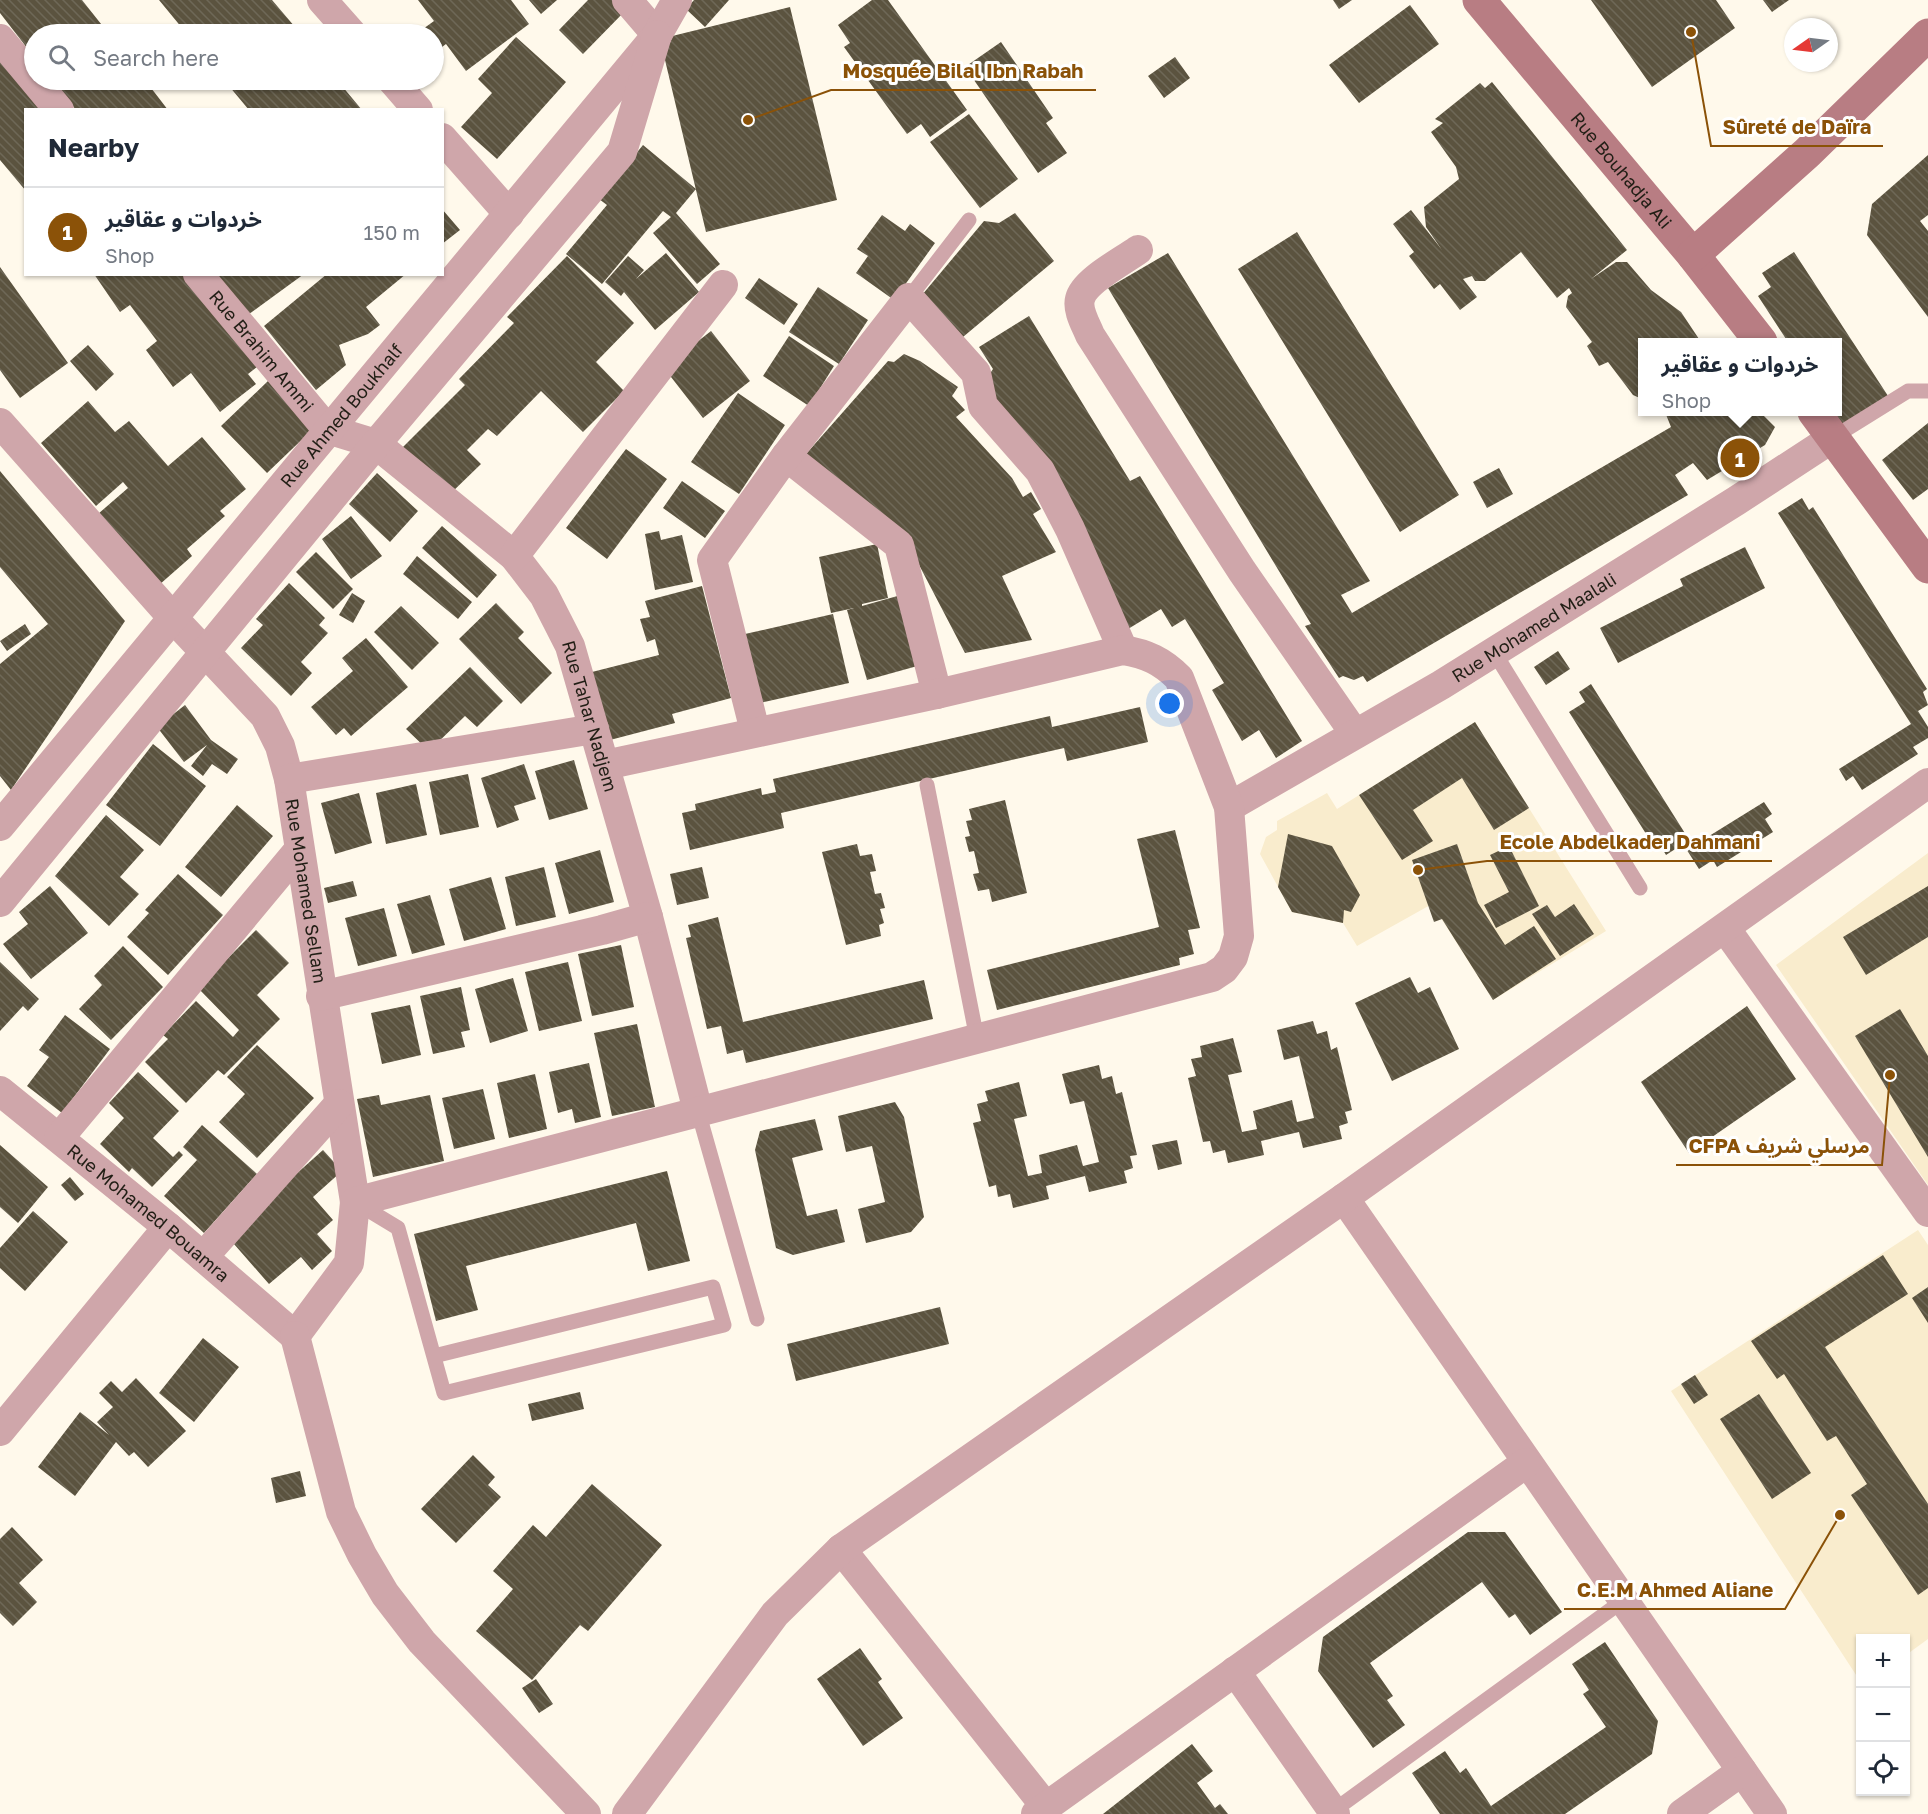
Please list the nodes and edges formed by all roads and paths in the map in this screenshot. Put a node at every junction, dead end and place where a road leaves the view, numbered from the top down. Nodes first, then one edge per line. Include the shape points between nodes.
1 (322, 0) edge
2 (627, 0) edge
3 (677, 0) edge
4 (1479, 0) edge
5 (343, 24) edge
6 (1928, 34) edge
7 (657, 35) junction
8 (0, 39) edge
9 (24, 68) edge
10 (42, 90) edge
11 (401, 90) edge
12 (57, 108) edge
13 (416, 108) edge
14 (444, 140) edge
15 (509, 214) junction
16 (969, 220) dead end
17 (1138, 250) dead end
18 (1693, 255) junction
19 (200, 276) edge
20 (723, 285) dead end
21 (909, 298) junction
22 (1758, 338) edge
23 (1928, 391) edge
24 (1818, 416) edge
25 (0, 423) edge
26 (327, 429) junction
27 (1834, 437) junction
28 (376, 444) junction
29 (786, 456) junction
30 (514, 556) junction
31 (1928, 567) edge
32 (173, 618) junction
33 (1124, 650) junction
34 (1494, 652) junction
35 (205, 653) junction
36 (937, 694) junction
37 (594, 729) junction
38 (754, 731) junction
39 (1355, 734) junction
40 (605, 765) junction
41 (289, 779) junction
42 (1928, 783) edge
43 (927, 785) dead end
44 (6, 805) edge
45 (1229, 807) junction
46 (298, 851) junction
47 (1641, 888) dead end
48 (0, 902) edge
49 (648, 916) junction
50 (1725, 928) junction
51 (321, 996) junction
52 (977, 1039) junction
53 (0, 1091) edge
54 (339, 1104) junction
55 (698, 1111) junction
56 (59, 1138) junction
57 (1344, 1198) junction
58 (355, 1202) junction
59 (1928, 1212) edge
60 (168, 1227) junction
61 (203, 1257) junction
62 (757, 1319) dead end
63 (295, 1336) junction
64 (434, 1356) dead end
65 (0, 1431) edge
66 (1526, 1463) junction
67 (841, 1549) junction
68 (1624, 1600) junction
69 (1234, 1671) junction
70 (1742, 1771) junction
71 (1041, 1810) edge
72 (1334, 1812) edge
73 (586, 1814) edge
74 (627, 1814) edge
75 (1682, 1814) edge
76 (1773, 1814) edge

1 - 5 street
2 - 7 street
3 - 7 street, Rue Ahmed Boukhalf
4 - 18 main road, Rue Bouhadja Ali
6 - 18 main road via 1807,153
7 - 15 street, Rue Ahmed Boukhalf
7 - 28 street via 622,152
8 - 9 street
10 - 12 street
11 - 13 street
14 - 15 street
15 - 26 street, Rue Ahmed Boukhalf
16 - 21 lane
17 - 39 street via 1087,286 1080,299 1090,335 1242,571
18 - 22 main road, Rue Bouhadja Ali
19 - 26 street, Rue Brahim Ammi
20 - 30 street
21 - 29 street
21 - 33 street via 976,373 983,406 1040,471
23 - 27 lane via 1908,391
24 - 27 main road
25 - 32 street, Rue Mohamed Sellam
26 - 28 street, Rue Tahar Nadjem
26 - 32 street, Rue Ahmed Boukhalf
27 - 31 main road
27 - 34 street, Rue Mohamed Maalali
28 - 30 street, Rue Tahar Nadjem
28 - 35 street
29 - 36 street via 899,545
29 - 38 street via 712,560
30 - 37 street, Rue Tahar Nadjem via 544,595 570,646
32 - 35 street, Rue Mohamed Sellam
32 - 44 street, Rue Ahmed Boukhalf
33 - 36 street
33 - 45 street via 1146,654 1179,678
34 - 39 street, Rue Mohamed Maalali
34 - 47 lane
35 - 41 street, Rue Mohamed Sellam via 265,716 280,746
35 - 48 street
36 - 38 street
37 - 40 street, Rue Tahar Nadjem
37 - 41 street
38 - 40 street
39 - 45 street, Rue Mohamed Maalali
40 - 49 street, Rue Tahar Nadjem
41 - 46 street, Rue Mohamed Sellam
42 - 50 street
43 - 52 lane
45 - 52 street via 1239,936 1233,957 1224,969 1212,977
46 - 51 street, Rue Mohamed Sellam
46 - 56 street
49 - 51 street
49 - 55 street, Rue Tahar Nadjem
50 - 57 street
50 - 59 street
51 - 54 street, Rue Mohamed Sellam
52 - 55 street
53 - 56 street, Rue Mohamed Bouamra
54 - 58 street, Rue Mohamed Sellam
54 - 61 street
55 - 58 street
55 - 62 lane
56 - 60 street, Rue Mohamed Bouamra
57 - 66 street
57 - 67 street
58 - 63 street, Rue Mohamed Sellam via 349,1263
58 - 64 lane via 398,1228 444,1393 724,1325 713,1287
60 - 61 street, Rue Mohamed Bouamra
60 - 65 street
61 - 63 street, Rue Mohamed Bouamra
63 - 73 street via 341,1512 385,1594 422,1642
66 - 68 street
66 - 69 street
67 - 71 street
67 - 74 street via 775,1614
68 - 70 street
68 - 72 lane
69 - 71 street
69 - 72 street
70 - 75 street
70 - 76 street

